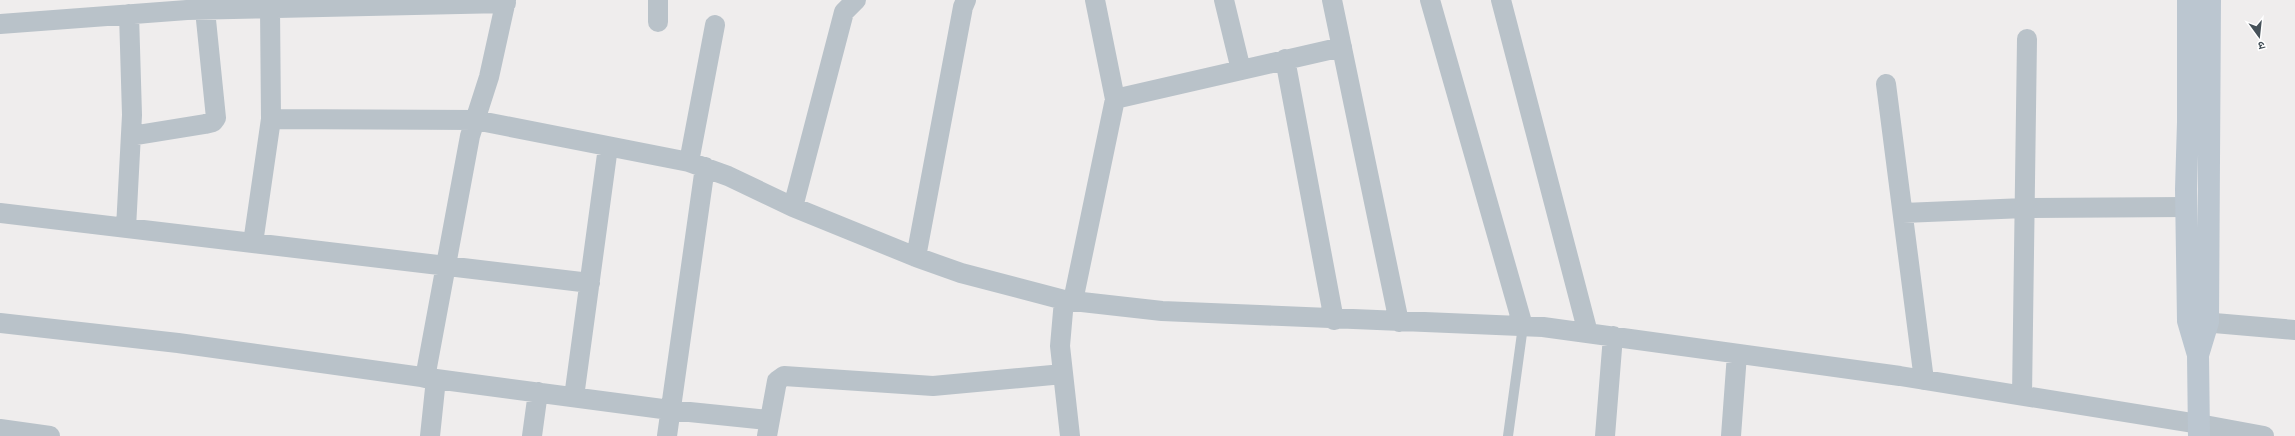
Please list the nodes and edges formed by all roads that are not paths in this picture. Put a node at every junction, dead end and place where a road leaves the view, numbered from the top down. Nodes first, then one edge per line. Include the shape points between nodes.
1 (658, 0) edge
2 (856, 0) edge
3 (966, 0) edge
4 (1095, 0) edge
5 (1224, 0) edge
6 (1332, 0) edge
7 (1430, 0) edge
8 (1501, 0) edge
9 (2188, 0) edge
10 (2210, 0) edge
11 (506, 1) edge
12 (270, 8) junction
13 (205, 10) junction
14 (129, 14) junction
15 (658, 22) dead end
16 (0, 24) edge
17 (715, 25) dead end
18 (2027, 39) dead end
19 (1342, 47) junction
20 (1285, 59) junction
21 (1241, 70) junction
22 (1886, 84) dead end
23 (1115, 99) junction
24 (272, 119) junction
25 (475, 120) junction
26 (131, 136) junction
27 (608, 147) junction
28 (697, 165) junction
29 (793, 207) junction
30 (2186, 207) junction
31 (2025, 208) junction
32 (0, 213) edge
33 (1903, 213) junction
34 (126, 228) junction
35 (253, 243) junction
36 (916, 257) junction
37 (446, 266) junction
38 (590, 283) junction
39 (1069, 301) junction
40 (1334, 320) junction
41 (2198, 321) junction
42 (1399, 322) junction
43 (0, 324) edge
44 (1523, 326) junction
45 (2295, 330) edge
46 (1588, 333) junction
47 (1613, 336) junction
48 (1738, 354) junction
49 (1063, 374) junction
50 (431, 378) junction
51 (1924, 380) junction
52 (538, 392) junction
53 (2022, 396) junction
54 (574, 397) junction
55 (670, 410) junction
56 (768, 428) edge
57 (0, 430) edge
58 (2199, 430) edge
59 (50, 436) edge
60 (430, 436) edge
61 (532, 436) edge
62 (667, 436) edge
63 (1070, 436) edge
64 (1508, 436) edge
65 (1605, 436) edge
66 (1731, 436) edge
67 (2264, 436) edge

1 - 15 street
2 - 29 street via 844,12
3 - 36 street
4 - 23 street
5 - 21 street
6 - 19 street
7 - 44 street
8 - 46 street
9 - 30 street
10 - 41 street
11 - 12 street
11 - 25 street via 489,77
12 - 13 street
12 - 24 street
13 - 14 street
13 - 26 street via 216,118 213,122 205,124
14 - 16 street
14 - 26 street
17 - 28 street
18 - 31 street
19 - 20 street
19 - 42 street
20 - 21 street
20 - 40 street
21 - 23 street
22 - 33 street
23 - 39 street
24 - 25 street
24 - 35 street
25 - 27 street
25 - 37 street
26 - 34 street
27 - 28 street
27 - 38 street
28 - 29 street
28 - 55 street
29 - 36 street
30 - 31 street
30 - 41 street
31 - 33 street
31 - 53 street
32 - 34 street
33 - 51 street
34 - 35 street
35 - 37 street
36 - 39 street via 961,273
37 - 38 street
37 - 50 street
38 - 54 street
39 - 40 street via 1162,311
39 - 49 street via 1060,346
40 - 42 street
41 - 45 street
41 - 58 street
42 - 44 street
43 - 50 street via 178,343
44 - 46 street
44 - 64 lane
46 - 47 street
47 - 48 street
47 - 65 street
48 - 51 street
48 - 66 street
49 - 56 street via 933,386 784,376 777,381
49 - 63 street
50 - 52 street
50 - 60 street
51 - 53 street
52 - 54 street
52 - 61 street
53 - 58 street
54 - 55 street
55 - 56 street
55 - 62 street
57 - 59 street
58 - 67 street

